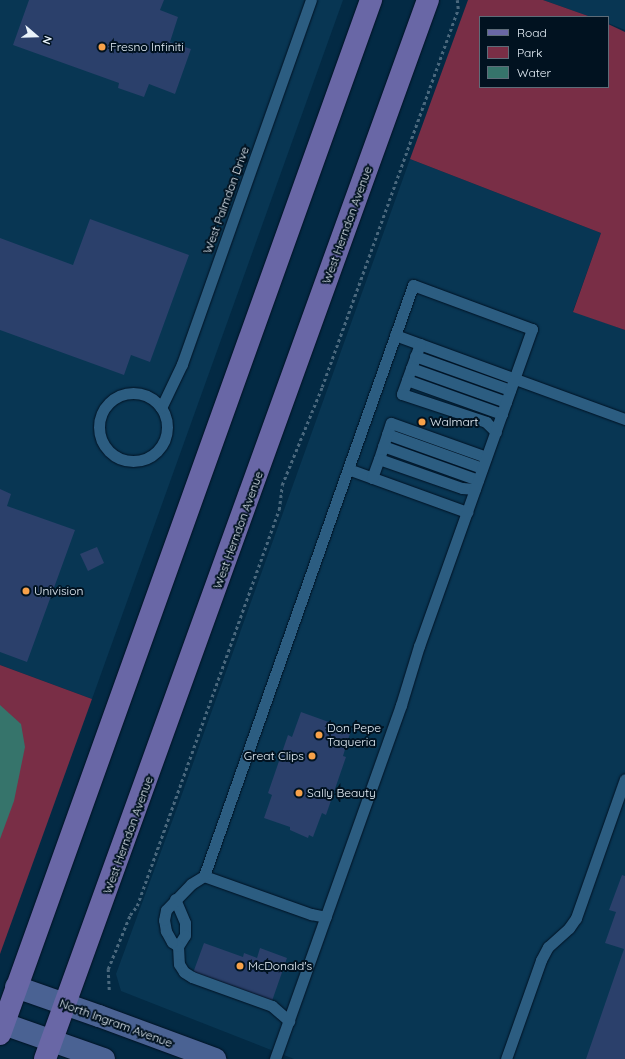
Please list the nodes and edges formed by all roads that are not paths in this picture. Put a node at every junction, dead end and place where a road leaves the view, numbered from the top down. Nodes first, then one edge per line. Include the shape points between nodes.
1 (311, 0) edge
2 (371, 0) edge
3 (428, 0) edge
4 (395, 334) junction
5 (420, 344) junction
6 (415, 356) junction
7 (411, 368) junction
8 (514, 378) junction
9 (407, 380) junction
10 (510, 390) junction
11 (506, 402) junction
12 (161, 408) junction
13 (502, 414) junction
14 (625, 419) edge
15 (496, 432) junction
16 (387, 434) junction
17 (383, 446) junction
18 (486, 457) junction
19 (379, 458) junction
20 (482, 468) junction
21 (348, 469) junction
22 (372, 478) junction
23 (477, 484) junction
24 (467, 512) junction
25 (625, 780) edge
26 (204, 876) junction
27 (176, 899) junction
28 (326, 917) junction
29 (178, 946) junction
30 (16, 987) junction
31 (66, 1004) junction
32 (289, 1021) junction
33 (2, 1029) edge
34 (49, 1049) edge
35 (104, 1059) edge
36 (215, 1059) edge
37 (275, 1059) edge
38 (506, 1059) edge

1 - 12 lane, West Palmdon Drive via 182,364
2 - 30 main road
3 - 31 main road, West Herndon Avenue
4 - 5 lane
4 - 8 lane via 413,285 532,329
4 - 21 lane
5 - 6 lane
5 - 8 lane
6 - 7 lane
6 - 10 lane
7 - 9 lane
7 - 11 lane
8 - 10 lane
8 - 14 lane
9 - 13 lane
9 - 15 lane via 402,394 486,422
10 - 11 lane
11 - 13 lane
12 - 12 lane via 148,398 132,393 112,400 104,409 99,423 100,438 104,447 123,460 146,459 156,452 167,431 166,419
13 - 15 lane
15 - 18 lane
16 - 17 lane
16 - 18 lane via 391,423
16 - 20 lane
17 - 19 lane
17 - 23 lane
18 - 20 lane
19 - 22 lane
19 - 23 lane via 462,488
20 - 23 lane
21 - 22 lane
21 - 26 lane
22 - 24 lane
23 - 24 lane
24 - 28 lane via 418,646 399,713
25 - 38 lane via 576,918 569,928 548,946 541,960
26 - 27 lane via 191,884
26 - 28 lane
27 - 29 lane via 185,923 184,935
27 - 29 lane via 166,910 164,920 166,931 172,942
28 - 32 lane
29 - 32 lane via 179,964 184,972 272,1006
30 - 31 street, North Ingram Avenue
30 - 33 main road
31 - 34 main road, West Herndon Avenue
31 - 36 street, North Ingram Avenue
32 - 37 lane
33 - 34 street
34 - 35 street

